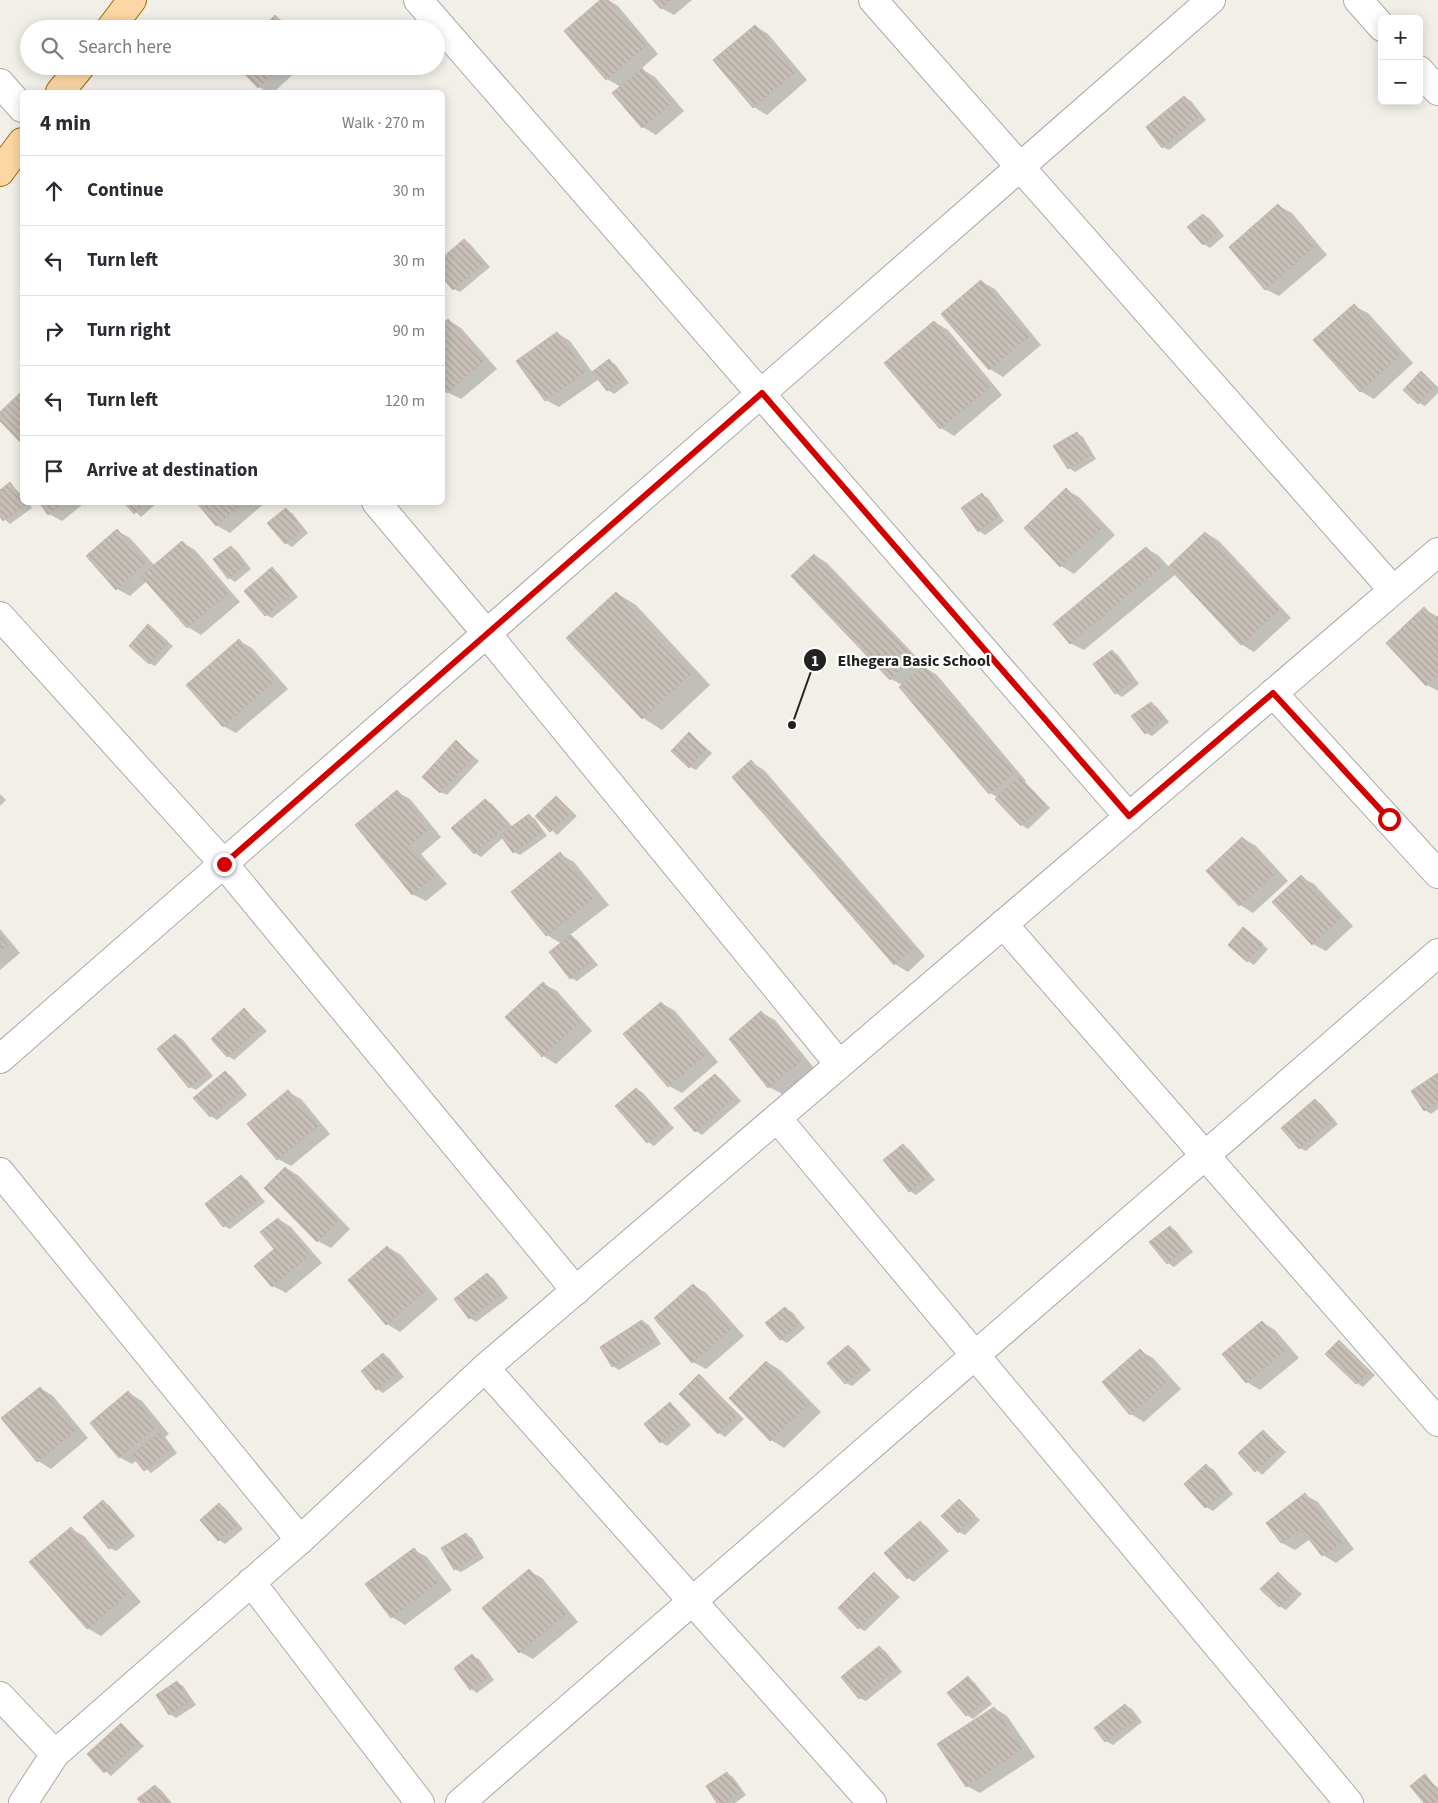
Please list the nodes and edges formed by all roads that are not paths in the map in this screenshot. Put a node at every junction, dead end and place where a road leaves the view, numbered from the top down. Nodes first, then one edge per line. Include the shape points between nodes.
1 (132, 0) edge
2 (418, 0) edge
3 (874, 0) edge
4 (1211, 0) edge
5 (1358, 0) edge
6 (117, 20) edge
7 (436, 20) edge
8 (1378, 22) edge
9 (445, 31) edge
10 (1423, 74) edge
11 (74, 75) edge
12 (0, 83) edge
13 (62, 90) edge
14 (1438, 91) edge
15 (20, 106) edge
16 (20, 145) edge
17 (1020, 167) junction
18 (0, 172) edge
19 (762, 393) junction
20 (378, 505) edge
21 (1438, 552) edge
22 (1393, 590) junction
23 (0, 616) edge
24 (486, 634) junction
25 (1273, 693) junction
26 (1129, 816) junction
27 (224, 864) junction
28 (1438, 874) edge
29 (1003, 924) junction
30 (1438, 953) edge
31 (0, 1059) edge
32 (839, 1064) junction
33 (777, 1118) junction
34 (1206, 1157) junction
35 (0, 1172) edge
36 (576, 1291) junction
37 (975, 1356) junction
38 (485, 1368) junction
39 (1438, 1422) edge
40 (300, 1540) junction
41 (251, 1582) junction
42 (694, 1602) junction
43 (0, 1696) edge
44 (55, 1754) junction
45 (23, 1803) edge
46 (420, 1803) edge
47 (460, 1803) edge
48 (872, 1803) edge
49 (1349, 1803) edge

1 - 6 main road
2 - 7 street
3 - 17 street
4 - 17 street
5 - 8 street
9 - 19 street
10 - 14 street
11 - 13 main road
12 - 15 street
16 - 18 main road
17 - 19 street
17 - 22 street
19 - 24 street
19 - 26 street
20 - 24 street
21 - 22 street
22 - 25 street
23 - 27 street
24 - 27 street
24 - 32 street
25 - 26 street
25 - 28 street
26 - 29 street
27 - 31 street
27 - 36 street
29 - 32 street
29 - 34 street
30 - 34 street
32 - 33 street
33 - 36 street
33 - 37 street
34 - 37 street
34 - 39 street
35 - 40 street
36 - 38 street
37 - 42 street
37 - 49 street
38 - 40 street
38 - 42 street
40 - 41 street
41 - 44 street
41 - 46 street
42 - 47 street
42 - 48 street
43 - 44 street
44 - 45 street

